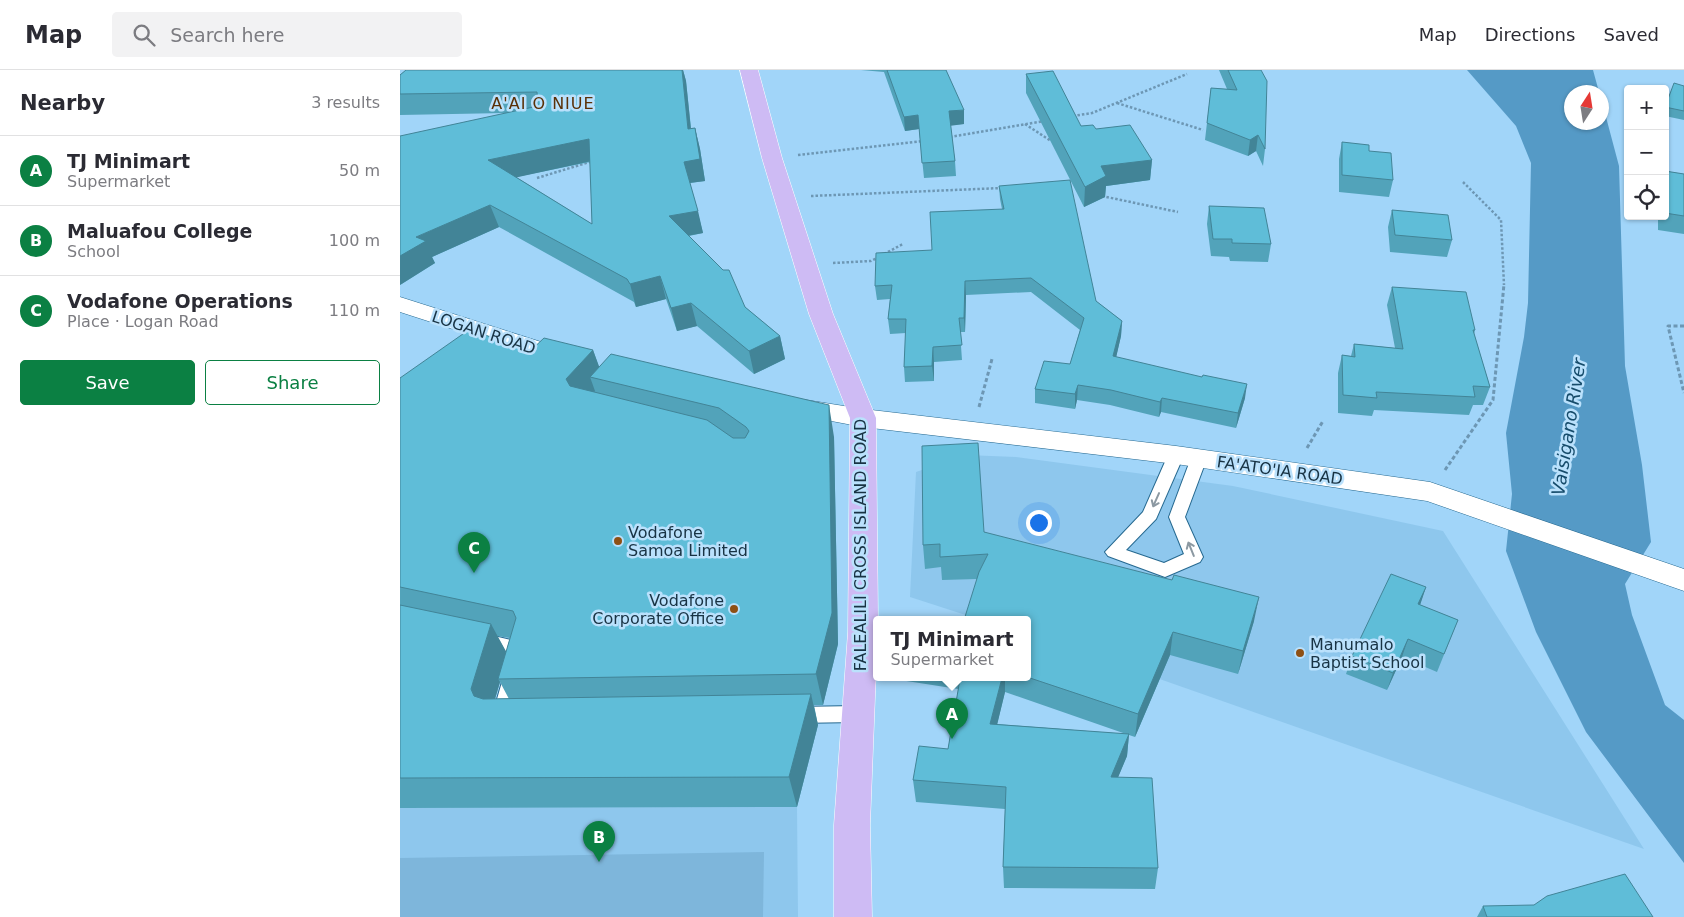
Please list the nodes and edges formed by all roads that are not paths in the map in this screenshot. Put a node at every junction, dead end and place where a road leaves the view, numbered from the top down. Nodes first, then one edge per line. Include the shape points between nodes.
1 (750, 70) edge
2 (400, 304) edge
3 (595, 365) dead end
4 (769, 402) edge
5 (863, 418) junction
6 (1187, 457) junction
7 (1683, 580) edge
8 (465, 637) edge
9 (857, 714) junction
10 (774, 715) edge
11 (520, 719) edge
12 (853, 917) edge

1 - 5 main road, FALEALILI CROSS ISLAND ROAD via 772,158 821,314
2 - 3 main road, LOGAN ROAD
4 - 5 main road
5 - 6 main road, FA'ATO'IA ROAD
5 - 9 main road, FALEALILI CROSS ISLAND ROAD via 862,632
6 -> 6 lane via 1150,514 1114,552 1165,570 1194,557 1177,517
6 - 7 main road, FA'ATO'IA ROAD via 1441,496
8 - 11 lane via 521,649 500,720
9 - 10 lane
9 - 12 main road, FALEALILI CROSS ISLAND ROAD via 852,825

